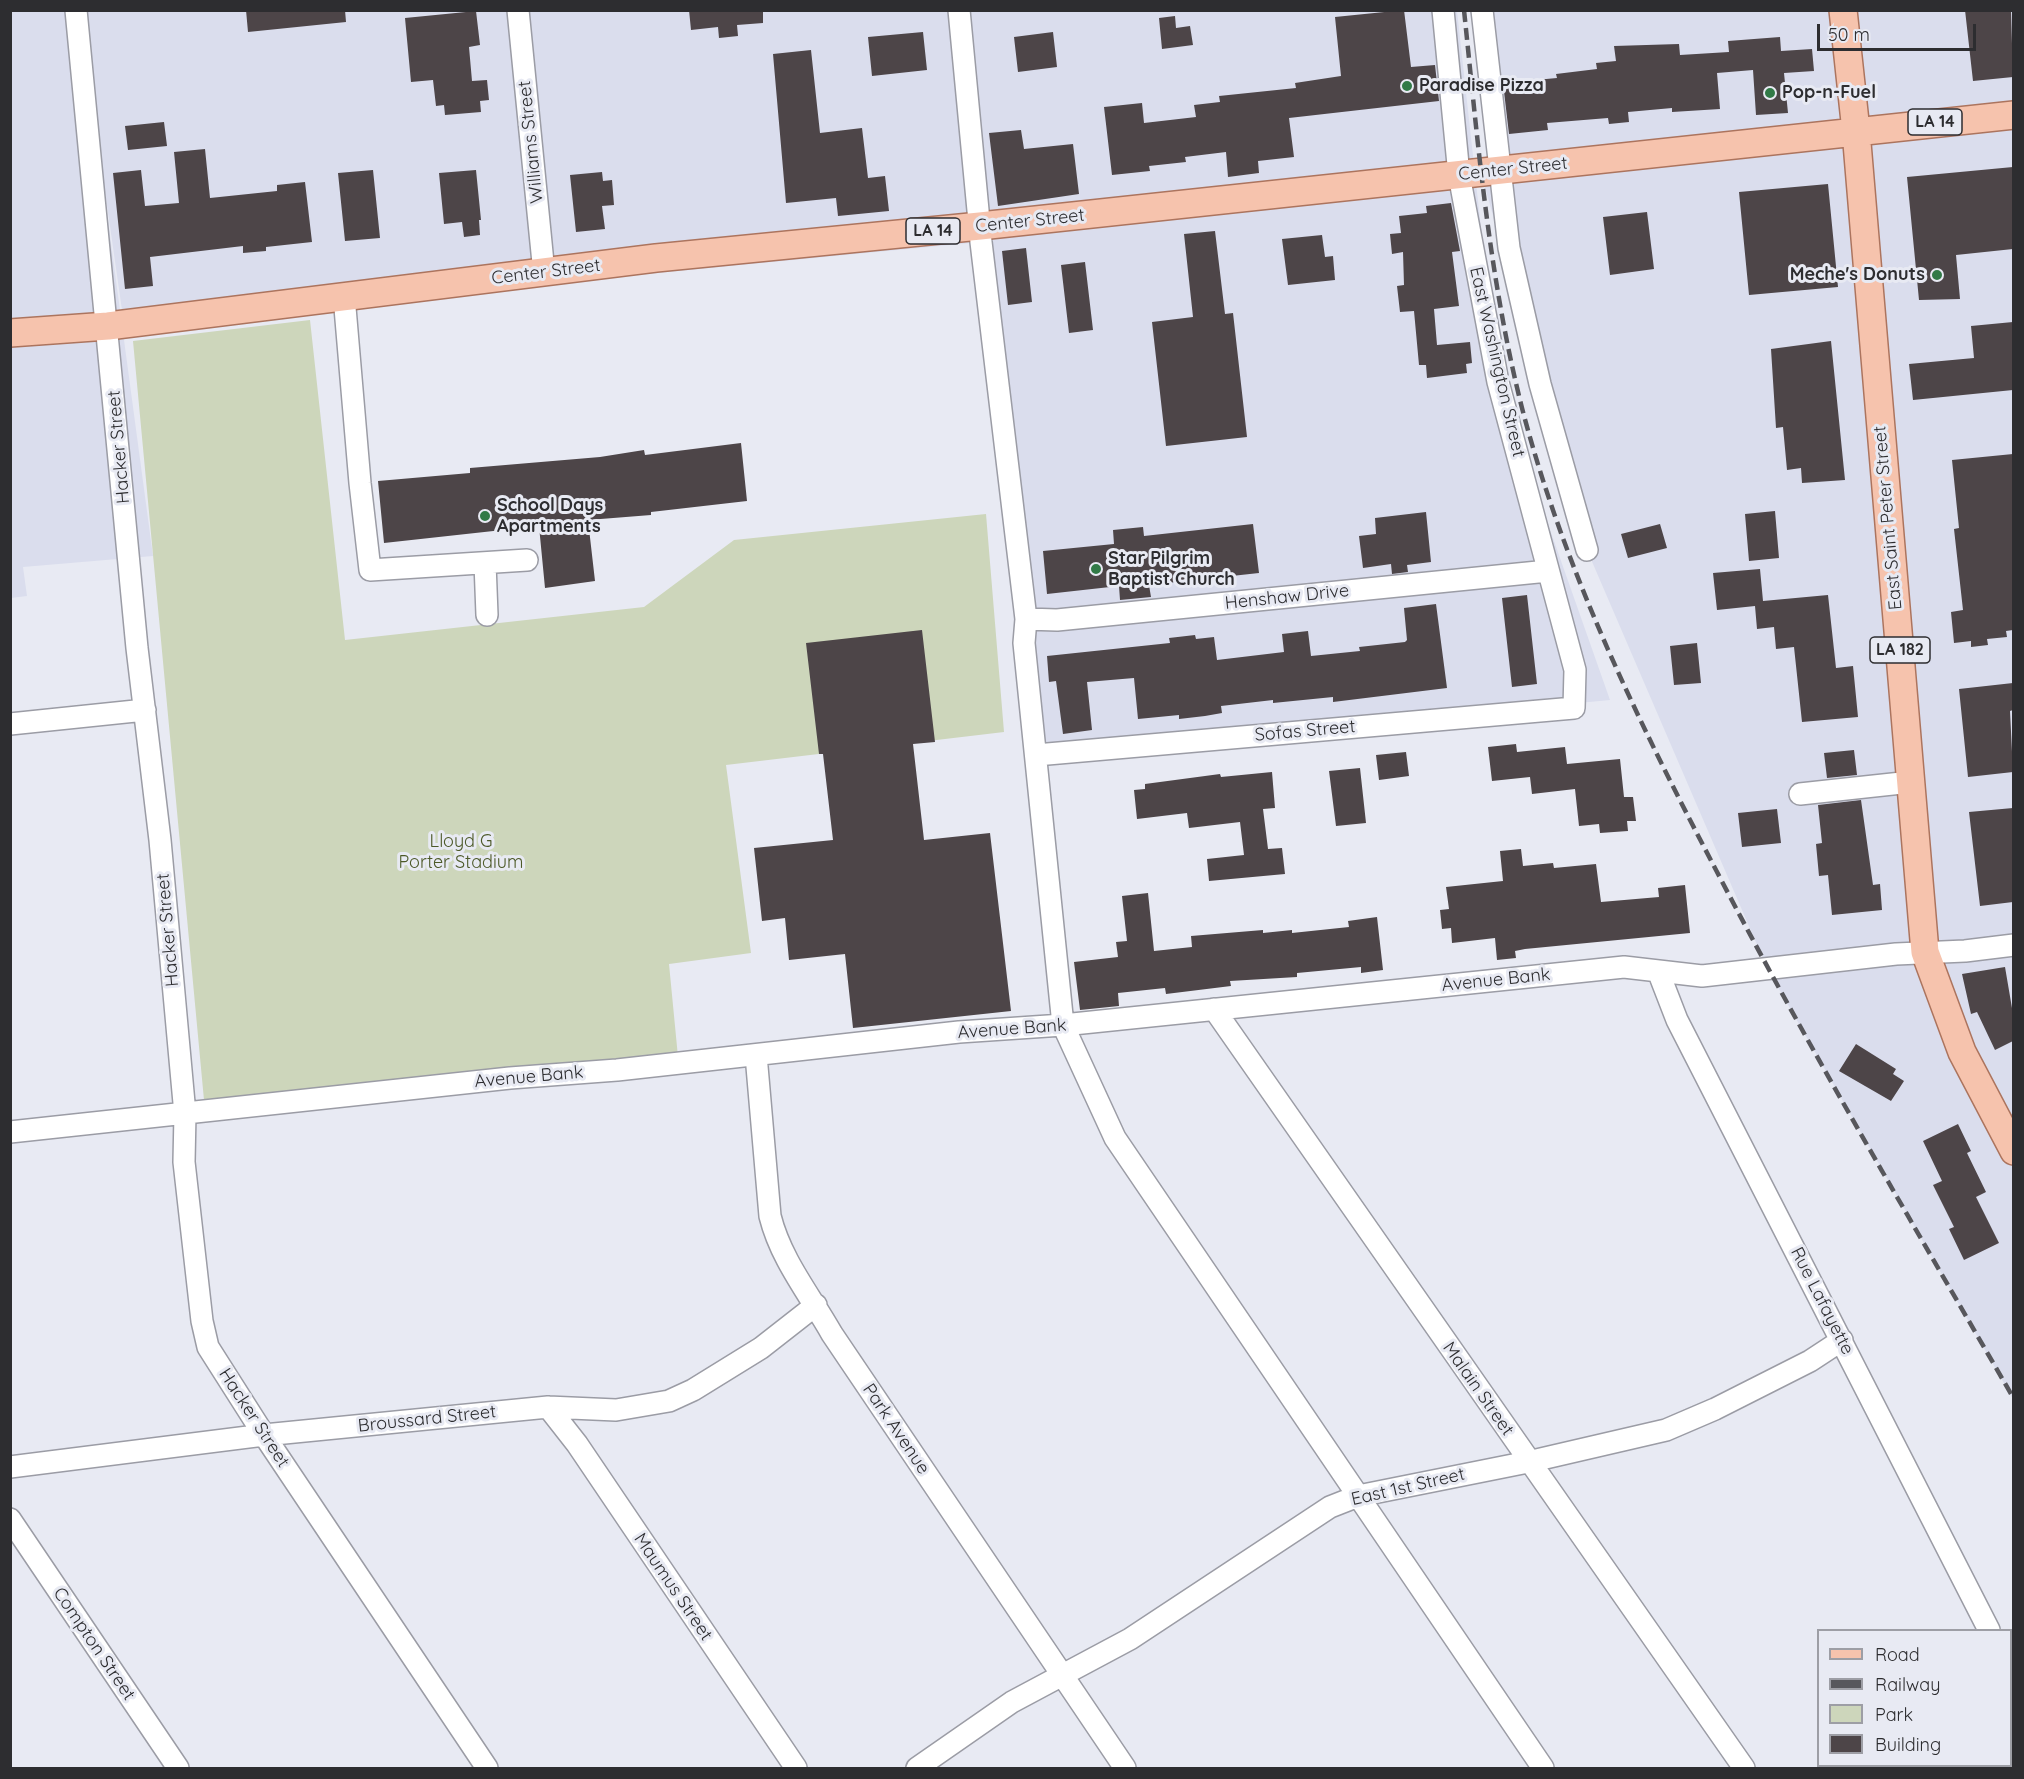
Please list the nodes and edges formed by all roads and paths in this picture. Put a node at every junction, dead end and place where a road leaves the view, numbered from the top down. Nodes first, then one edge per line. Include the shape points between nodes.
1 (76, 10) edge
2 (518, 10) edge
3 (959, 10) edge
4 (1443, 10) edge
5 (1482, 10) edge
6 (1843, 10) edge
7 (2013, 115) edge
8 (1856, 131) junction
9 (1498, 171) junction
10 (1459, 175) junction
11 (980, 226) junction
12 (544, 273) junction
13 (344, 296) junction
14 (108, 326) junction
15 (10, 333) edge
16 (1587, 550) dead end
17 (527, 560) dead end
18 (485, 563) junction
19 (1548, 571) junction
20 (487, 615) dead end
21 (1026, 619) junction
22 (1574, 708) joint
23 (145, 710) junction
24 (10, 724) edge
25 (1036, 755) junction
26 (1911, 782) junction
27 (1800, 794) dead end
28 (2013, 945) edge
29 (1925, 952) junction
30 (1658, 971) junction
31 (1214, 1009) junction
32 (1063, 1025) junction
33 (756, 1055) junction
34 (185, 1113) junction
35 (10, 1132) edge
36 (2013, 1151) edge
37 (816, 1305) junction
38 (1842, 1340) junction
39 (548, 1407) junction
40 (264, 1435) junction
41 (1528, 1461) junction
42 (10, 1467) edge
43 (1358, 1496) junction
44 (10, 1519) edge
45 (1988, 1629) edge
46 (1063, 1676) junction
47 (178, 1768) edge
48 (487, 1768) edge
49 (796, 1768) edge
50 (917, 1768) edge
51 (1125, 1768) edge
52 (1542, 1768) edge
53 (1744, 1768) edge

1 - 14 street, Hacker Street
2 - 12 street, Williams Street
3 - 11 street
4 - 10 street, East Washington Street
5 - 9 street, East Washington Street
6 - 8 main road, East Saint Peter Street / LA 182
7 - 8 main road, Center Street / LA 14
8 - 9 main road, Center Street / LA 14
8 - 26 main road, East Saint Peter Street / LA 182
9 - 10 main road, Center Street / LA 14
9 - 16 street, East Washington Street via 1509,248 1540,384
10 - 11 main road, Center Street / LA 14
10 - 19 street, East Washington Street via 1498,382
11 - 12 main road, Center Street / LA 14
11 - 21 street
12 - 13 main road, Center Street / LA 14
13 - 14 main road, Center Street / LA 14
13 - 18 street via 370,570
14 - 15 main road, Center Street / LA 14
14 - 23 street, Hacker Street
17 - 18 street
18 - 20 street
19 - 21 street, Henshaw Drive via 1057,620
19 - 22 street, East Washington Street via 1575,670
21 - 25 street via 1024,644
22 - 25 street, Sofas Street
23 - 24 street
23 - 34 street, Hacker Street
25 - 32 street
26 - 27 street
26 - 29 main road, East Saint Peter Street / LA 182
28 - 29 street, Avenue Bank
29 - 30 street, Avenue Bank via 1702,976
29 - 36 main road, East Saint Peter Street / LA 182 via 1962,1052
30 - 31 street, Avenue Bank via 1624,967
30 - 38 street, Rue Lafayette via 1677,1020
31 - 32 street, Avenue Bank
31 - 41 street, Malain Street
32 - 33 street, Avenue Bank via 959,1032
32 - 43 street via 1115,1138
33 - 34 street, Avenue Bank
33 - 37 street, Park Avenue via 774,1234 788,1264
34 - 35 street, Avenue Bank
34 - 40 street, Hacker Street via 184,1162 208,1347
37 - 39 street, Broussard Street via 761,1348 669,1401 616,1410
37 - 46 street, Park Avenue
38 - 41 street, East 1st Street via 1810,1361 1666,1430
38 - 45 street, Rue Lafayette
39 - 40 street, Broussard Street
39 - 49 street, Maumus Street
40 - 42 street, Broussard Street
40 - 48 street, Hacker Street
41 - 43 street, East 1st Street
41 - 53 street, Malain Street
43 - 46 street, East 1st Street via 1330,1507 1130,1639
43 - 52 street
44 - 47 street, Compton Street
46 - 50 street, East 1st Street via 1012,1702
46 - 51 street, Park Avenue

